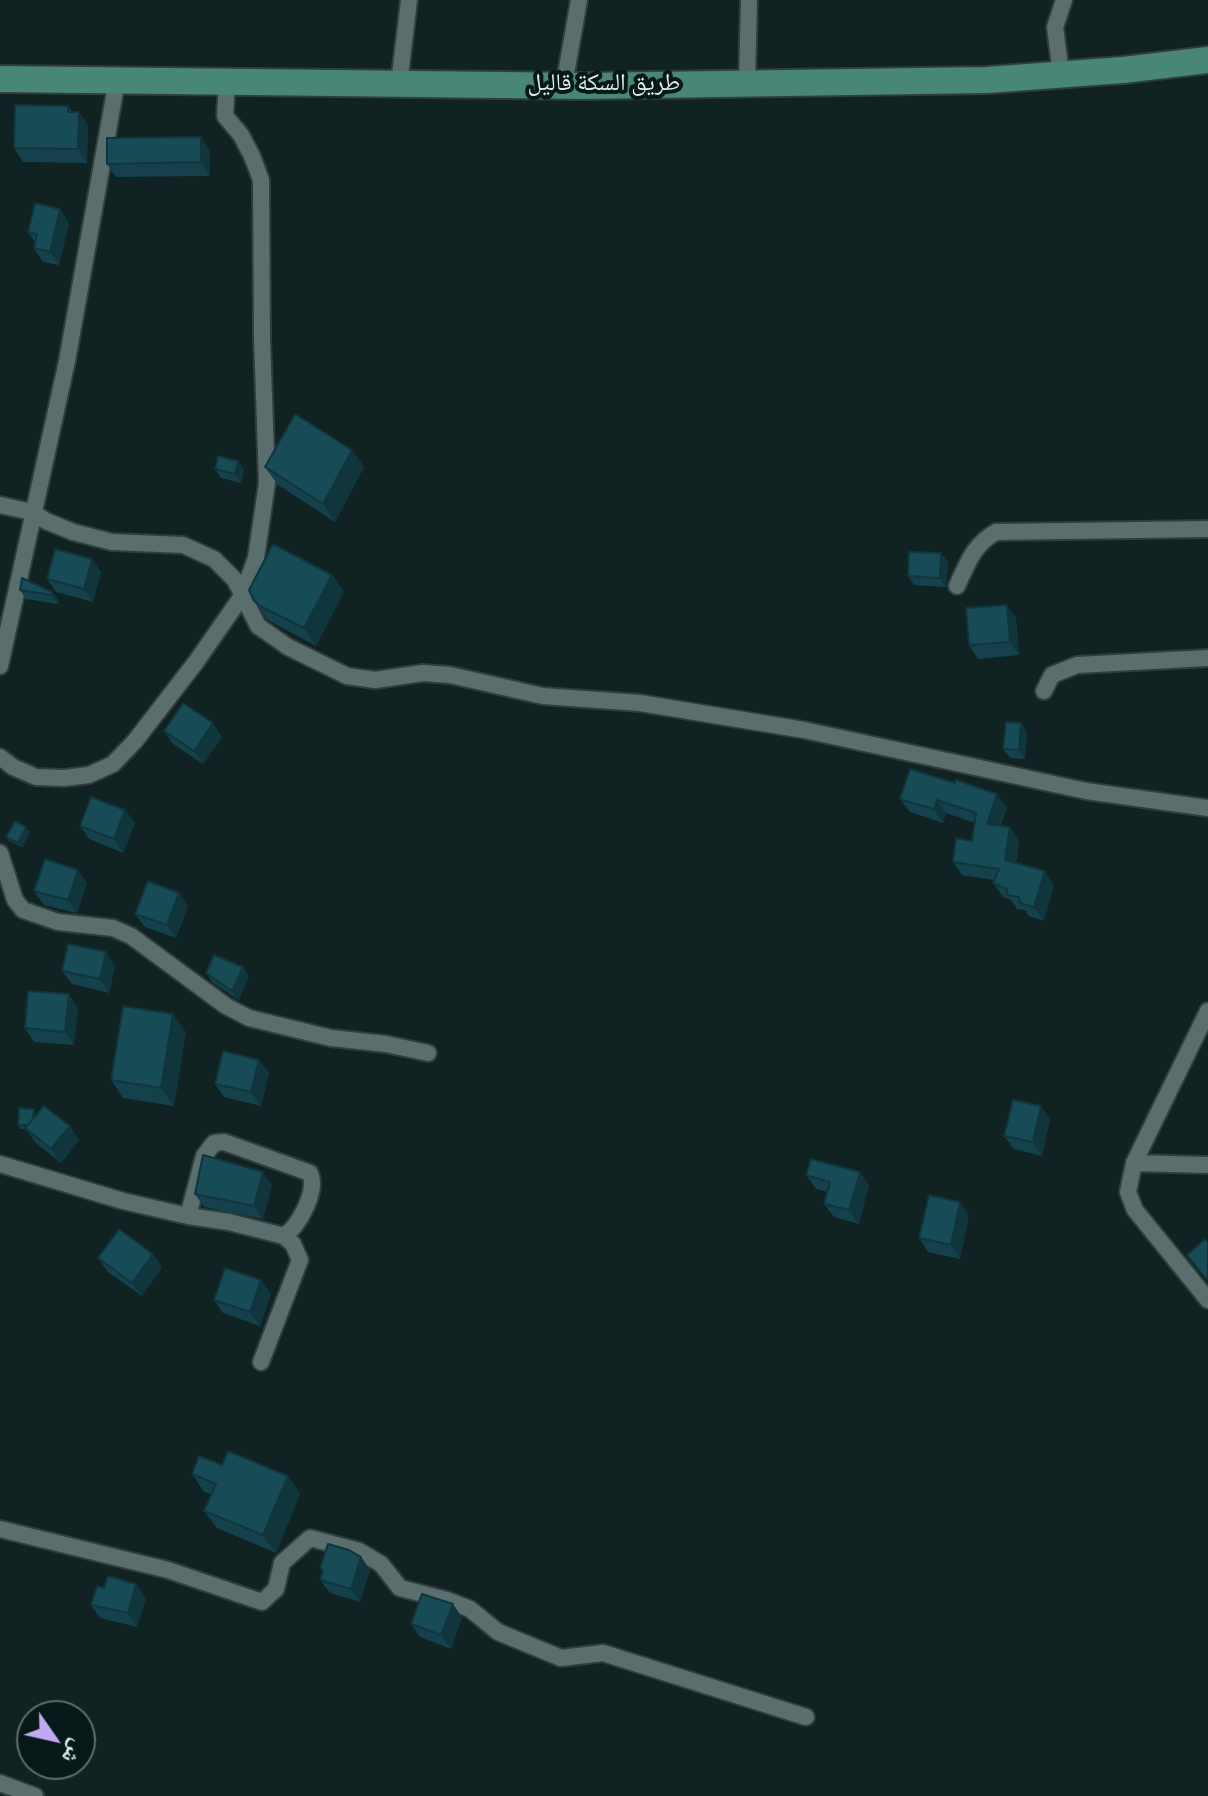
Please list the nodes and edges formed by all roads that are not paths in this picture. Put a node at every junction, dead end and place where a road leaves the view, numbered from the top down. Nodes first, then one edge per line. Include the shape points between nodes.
1 (409, 0) edge
2 (579, 0) edge
3 (749, 0) edge
4 (1064, 0) edge
5 (1208, 60) edge
6 (1061, 74) junction
7 (0, 79) edge
8 (117, 80) junction
9 (227, 80) junction
10 (747, 83) junction
11 (399, 84) junction
12 (564, 85) junction
13 (0, 505) edge
14 (32, 512) junction
15 (1208, 529) edge
16 (957, 586) dead end
17 (242, 596) junction
18 (1208, 658) edge
19 (0, 666) edge
20 (1044, 691) dead end
21 (0, 757) edge
22 (1208, 808) edge
23 (0, 853) edge
24 (1208, 1011) edge
25 (428, 1053) dead end
26 (1134, 1163) junction
27 (0, 1164) edge
28 (1208, 1165) edge
29 (188, 1216) junction
30 (284, 1236) junction
31 (1208, 1300) edge
32 (261, 1362) dead end
33 (0, 1529) edge
34 (806, 1717) dead end
35 (0, 1783) edge
36 (35, 1796) edge

1 - 11 street
2 - 12 street
3 - 10 street
4 - 6 street via 1055,27
5 - 6 main road, طريق السكة قاليل
6 - 10 main road, طريق السكة قاليل
7 - 8 main road, طريق السكة قاليل
8 - 9 main road, طريق السكة قاليل
8 - 14 street via 67,361
9 - 11 main road, طريق السكة قاليل
9 - 17 street via 225,116 241,135 261,180 267,483 256,558
10 - 12 main road, طريق السكة قاليل
11 - 12 main road, طريق السكة قاليل
13 - 14 street
14 - 17 street via 73,532 112,542 183,545 214,559 235,580
14 - 19 street
15 - 16 street via 996,532 982,539
17 - 21 street via 113,764 89,775 36,777
17 - 22 street via 258,626 347,676 375,680 450,675 543,696 640,703 804,730 1086,791
18 - 20 street via 1077,665 1052,675
23 - 25 street via 23,910 131,936 249,1018
24 - 26 street
26 - 28 street
26 - 31 street via 1128,1192 1135,1210
27 - 29 street
29 - 30 street
29 - 30 street via 204,1156 214,1143 224,1142 310,1173 312,1185 300,1220
30 - 32 street via 300,1260
33 - 34 street via 168,1570 262,1602 276,1589 282,1563 310,1538 346,1546 381,1564 400,1588 470,1609 498,1632 561,1658 603,1653
35 - 36 street

